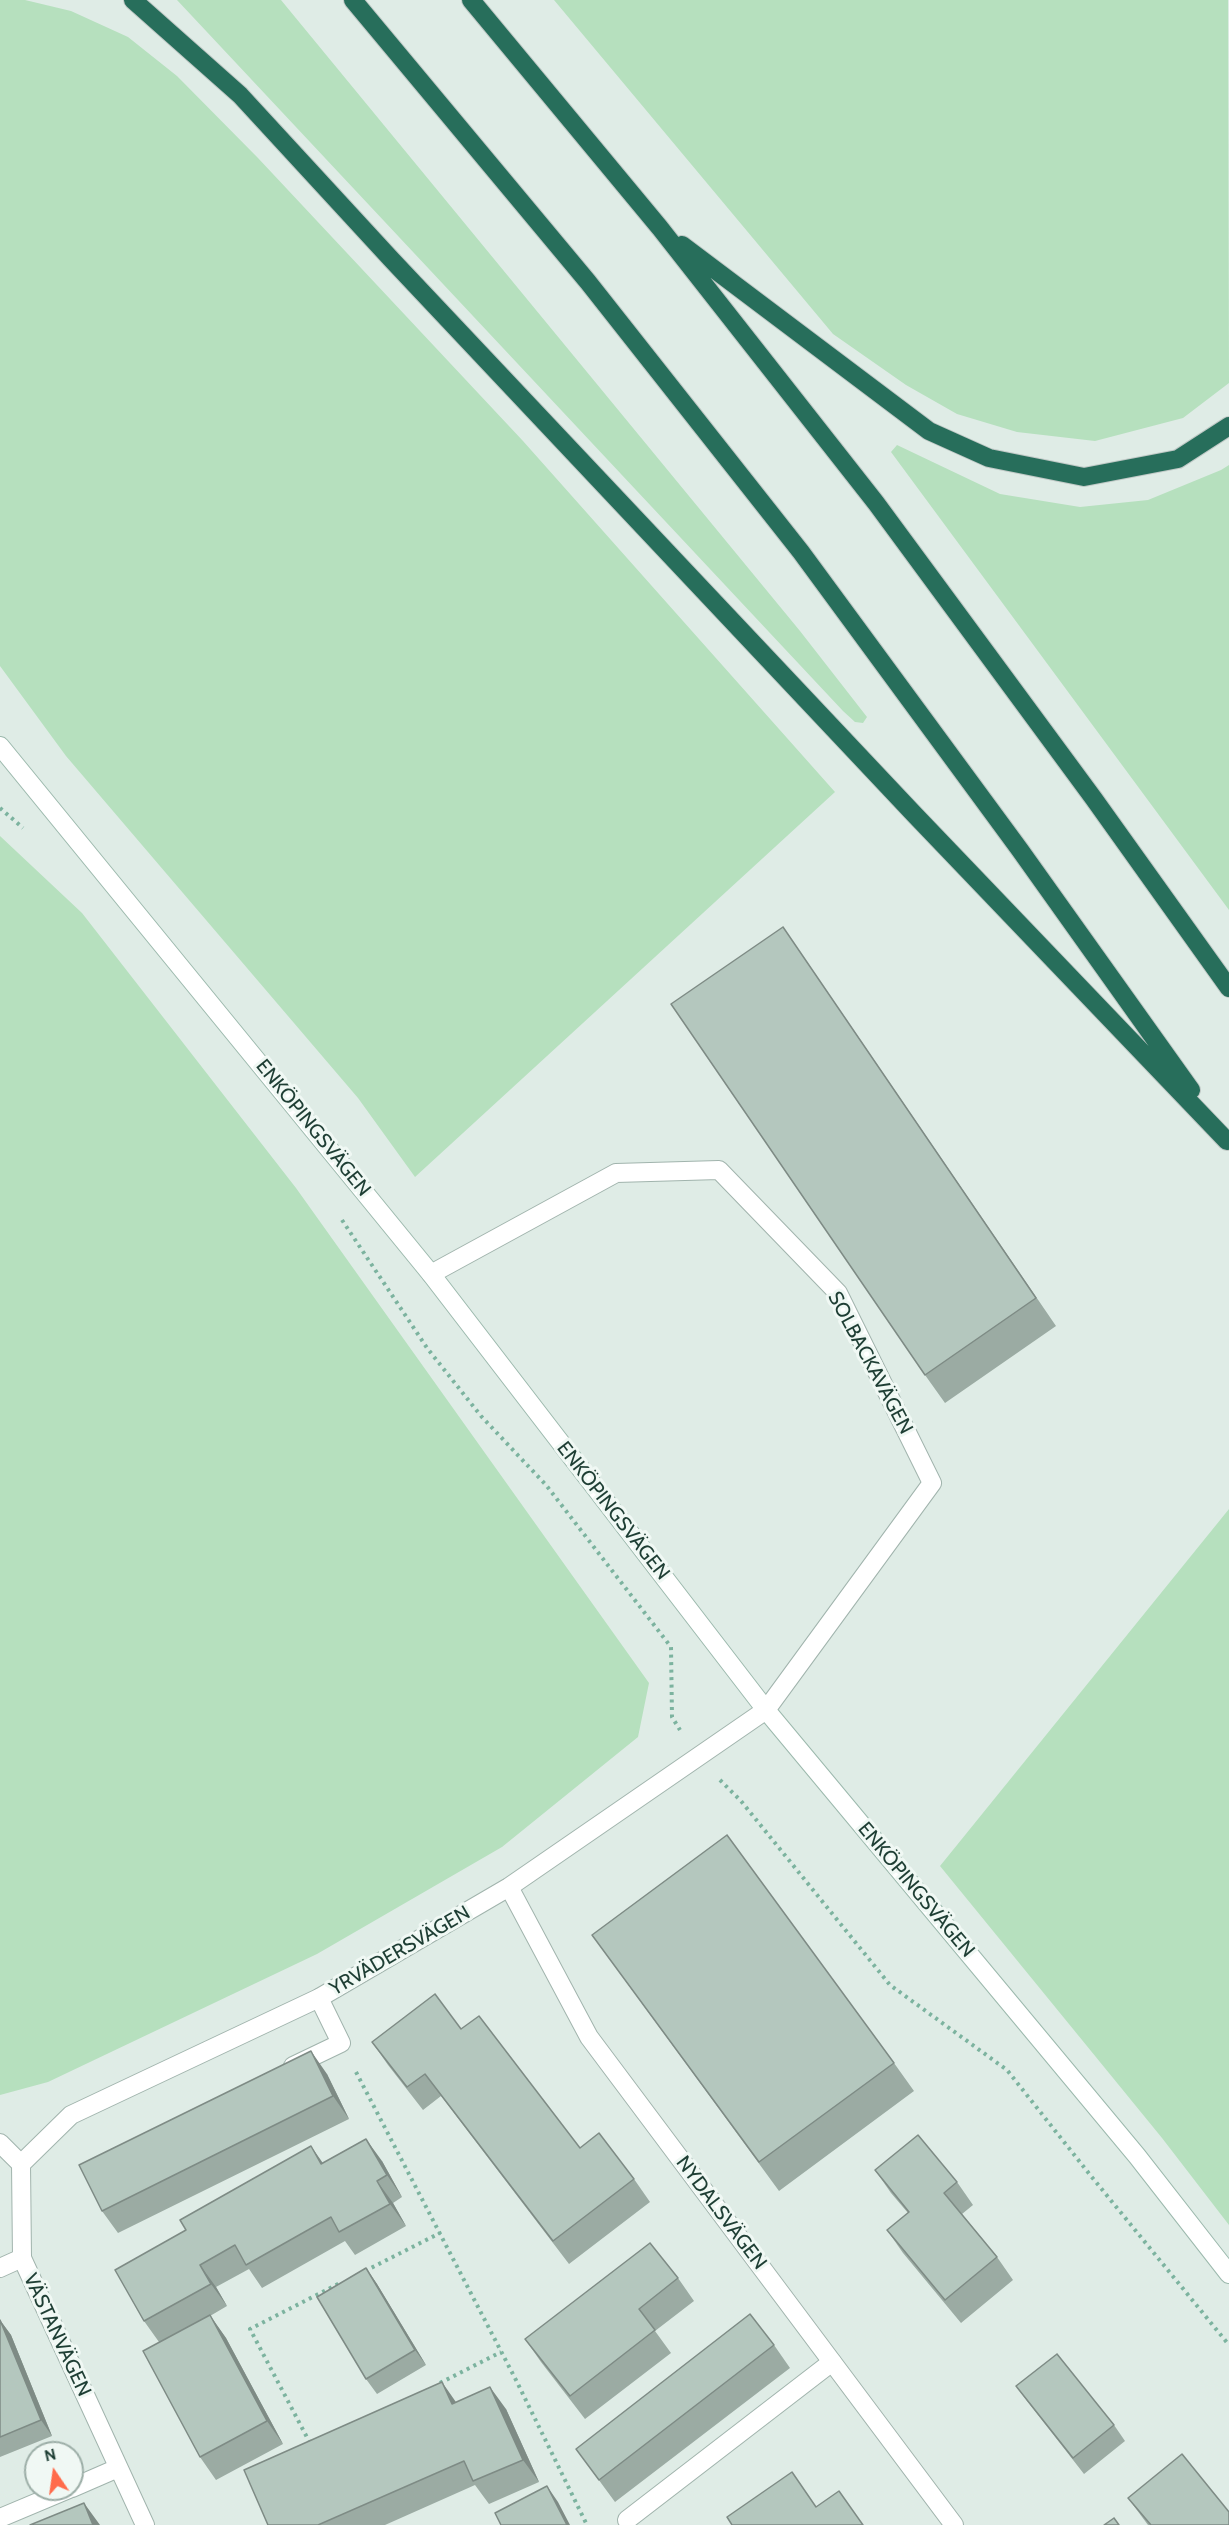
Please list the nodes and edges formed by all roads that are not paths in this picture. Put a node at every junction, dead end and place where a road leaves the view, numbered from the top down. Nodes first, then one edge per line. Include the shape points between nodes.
1 (132, 0) edge
2 (353, 0) edge
3 (471, 0) edge
4 (660, 228) junction
5 (1229, 426) edge
6 (0, 746) edge
7 (1229, 988) edge
8 (1228, 1142) edge
9 (431, 1274) junction
10 (766, 1710) junction
11 (509, 1887) junction
12 (319, 1998) junction
13 (277, 2074) edge
14 (0, 2143) edge
15 (21, 2164) junction
16 (22, 2259) junction
17 (0, 2268) edge
18 (1229, 2274) edge
19 (832, 2362) junction
20 (118, 2468) junction
21 (84, 2482) edge
22 (40, 2501) edge
23 (0, 2518) edge
24 (627, 2520) dead end
25 (145, 2525) edge
26 (954, 2525) edge

1 - 8 highway via 240,95 914,814
2 - 8 highway via 588,282 801,552
3 - 4 highway
4 - 5 highway via 929,431 989,458 1084,477 1178,459
4 - 7 highway via 876,503
6 - 9 street, ENKÖPINGSVÄGEN
9 - 10 street, ENKÖPINGSVÄGEN
9 - 10 street, SOLBACKAVÄGEN via 616,1173 719,1170 838,1293 932,1483
10 - 11 street, YRVÄDERSVÄGEN
10 - 18 street, ENKÖPINGSVÄGEN via 1137,2156
11 - 12 street, YRVÄDERSVÄGEN
11 - 19 street, NYDALSVÄGEN via 590,2037
12 - 13 street via 341,2043
12 - 15 street, YRVÄDERSVÄGEN via 71,2115
14 - 15 street
15 - 16 street, VÄSTANVÄGEN
16 - 17 street
16 - 20 street, VÄSTANVÄGEN
19 - 24 street
19 - 26 street, NYDALSVÄGEN
20 - 21 street
20 - 25 street, VÄSTANVÄGEN
22 - 23 street

